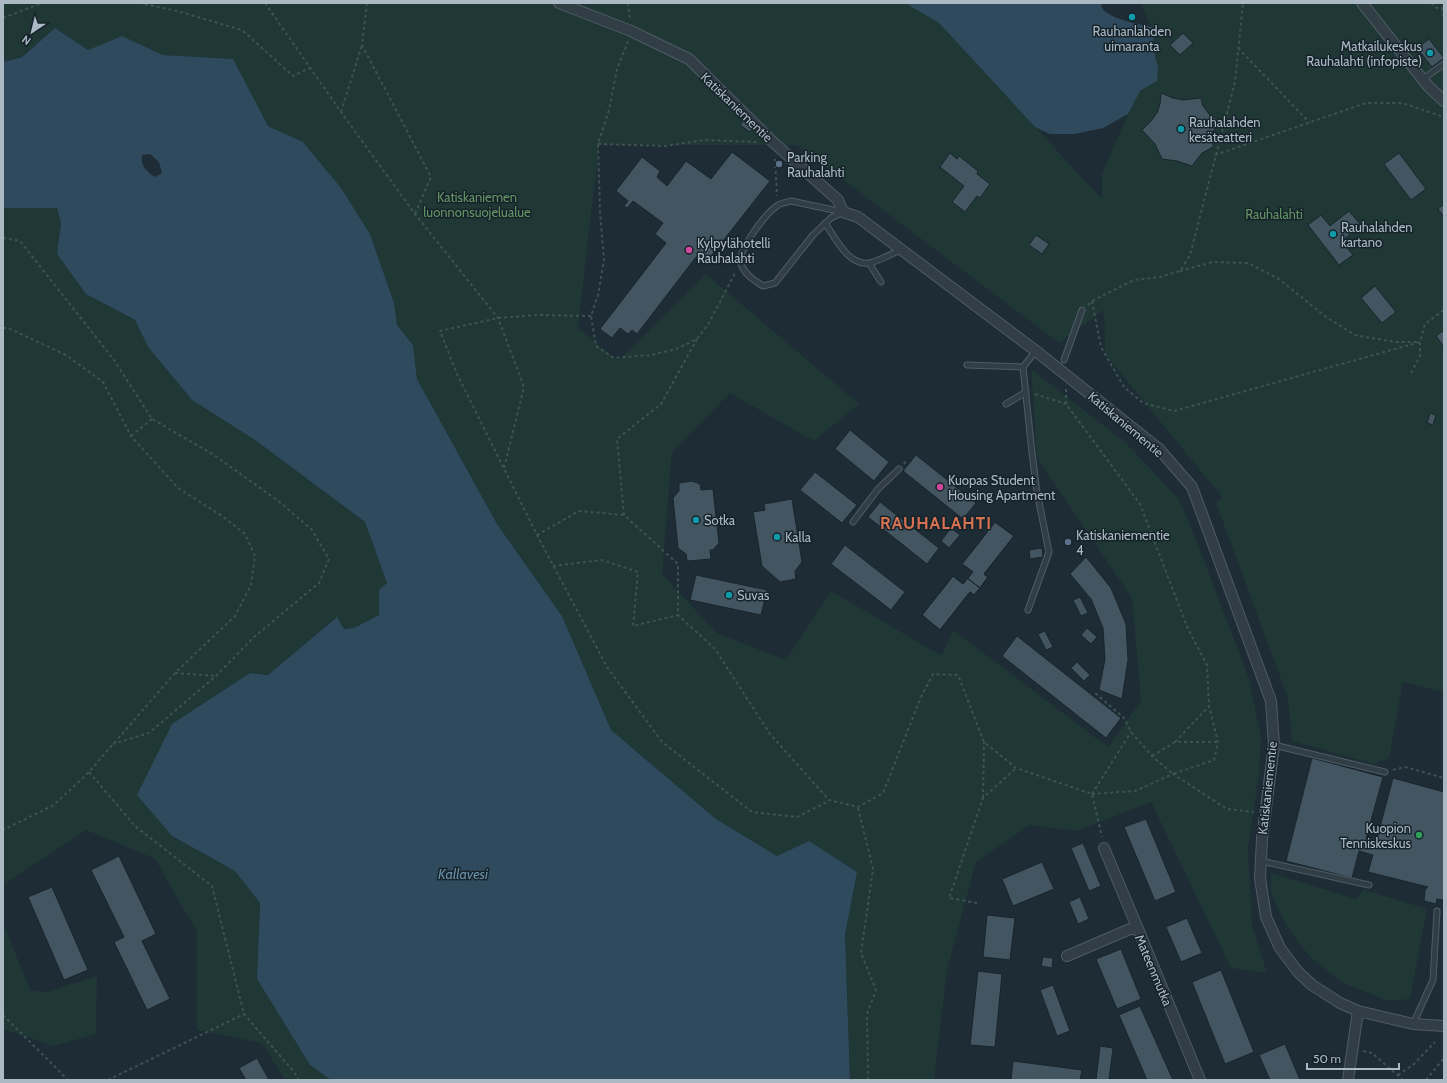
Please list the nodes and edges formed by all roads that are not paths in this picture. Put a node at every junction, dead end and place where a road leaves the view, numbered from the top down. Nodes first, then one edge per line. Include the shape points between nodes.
1 (559, 3) edge
2 (1362, 3) edge
3 (1444, 64) edge
4 (1423, 79) junction
5 (1444, 101) edge
6 (843, 212) junction
7 (825, 223) junction
8 (901, 250) junction
9 (869, 263) junction
10 (882, 282) dead end
11 (1082, 310) road end
12 (1036, 351) junction
13 (1064, 360) dead end
14 (967, 364) dead end
15 (1023, 367) junction
16 (1026, 392) junction
17 (1006, 404) dead end
18 (899, 469) dead end
19 (853, 522) dead end
20 (1028, 610) dead end
21 (1274, 745) junction
22 (1385, 772) road end
23 (1104, 848) road end
24 (1261, 861) junction
25 (1369, 885) dead end
26 (1437, 911) dead end
27 (1138, 929) junction
28 (1067, 956) dead end
29 (1358, 1012) junction
30 (1413, 1024) junction
31 (1444, 1026) edge
32 (1200, 1080) edge
33 (1348, 1080) edge

1 - 6 street, Katiskaniementie via 631,31 689,59 774,143 838,200
2 - 4 street
3 - 4 lane
4 - 5 street
6 - 7 lane
6 - 7 lane via 791,201 778,205 760,222 741,254 741,264 748,276 762,286 775,283
6 - 8 street, Katiskaniementie via 858,217
7 - 9 lane via 849,256 858,262
8 - 9 lane
8 - 12 street, Katiskaniementie
9 - 10 lane
11 - 13 lane
12 - 15 lane
12 - 21 street, Katiskaniementie via 1159,449 1192,487 1271,701
14 - 15 lane
15 - 16 lane
16 - 17 lane
16 - 20 lane via 1037,492 1049,552
18 - 19 lane via 878,489
21 - 22 lane
21 - 24 street, Katiskaniementie
23 - 27 street
24 - 25 lane
24 - 29 street, Katiskaniementie via 1260,878 1266,917 1280,948 1298,972 1312,985
26 - 30 lane via 1432,980
27 - 28 street, Mateenmutka via 1130,929
27 - 32 street, Mateenmutka
29 - 30 street, Katiskaniementie
29 - 33 street
30 - 31 street, Katiskaniementie

